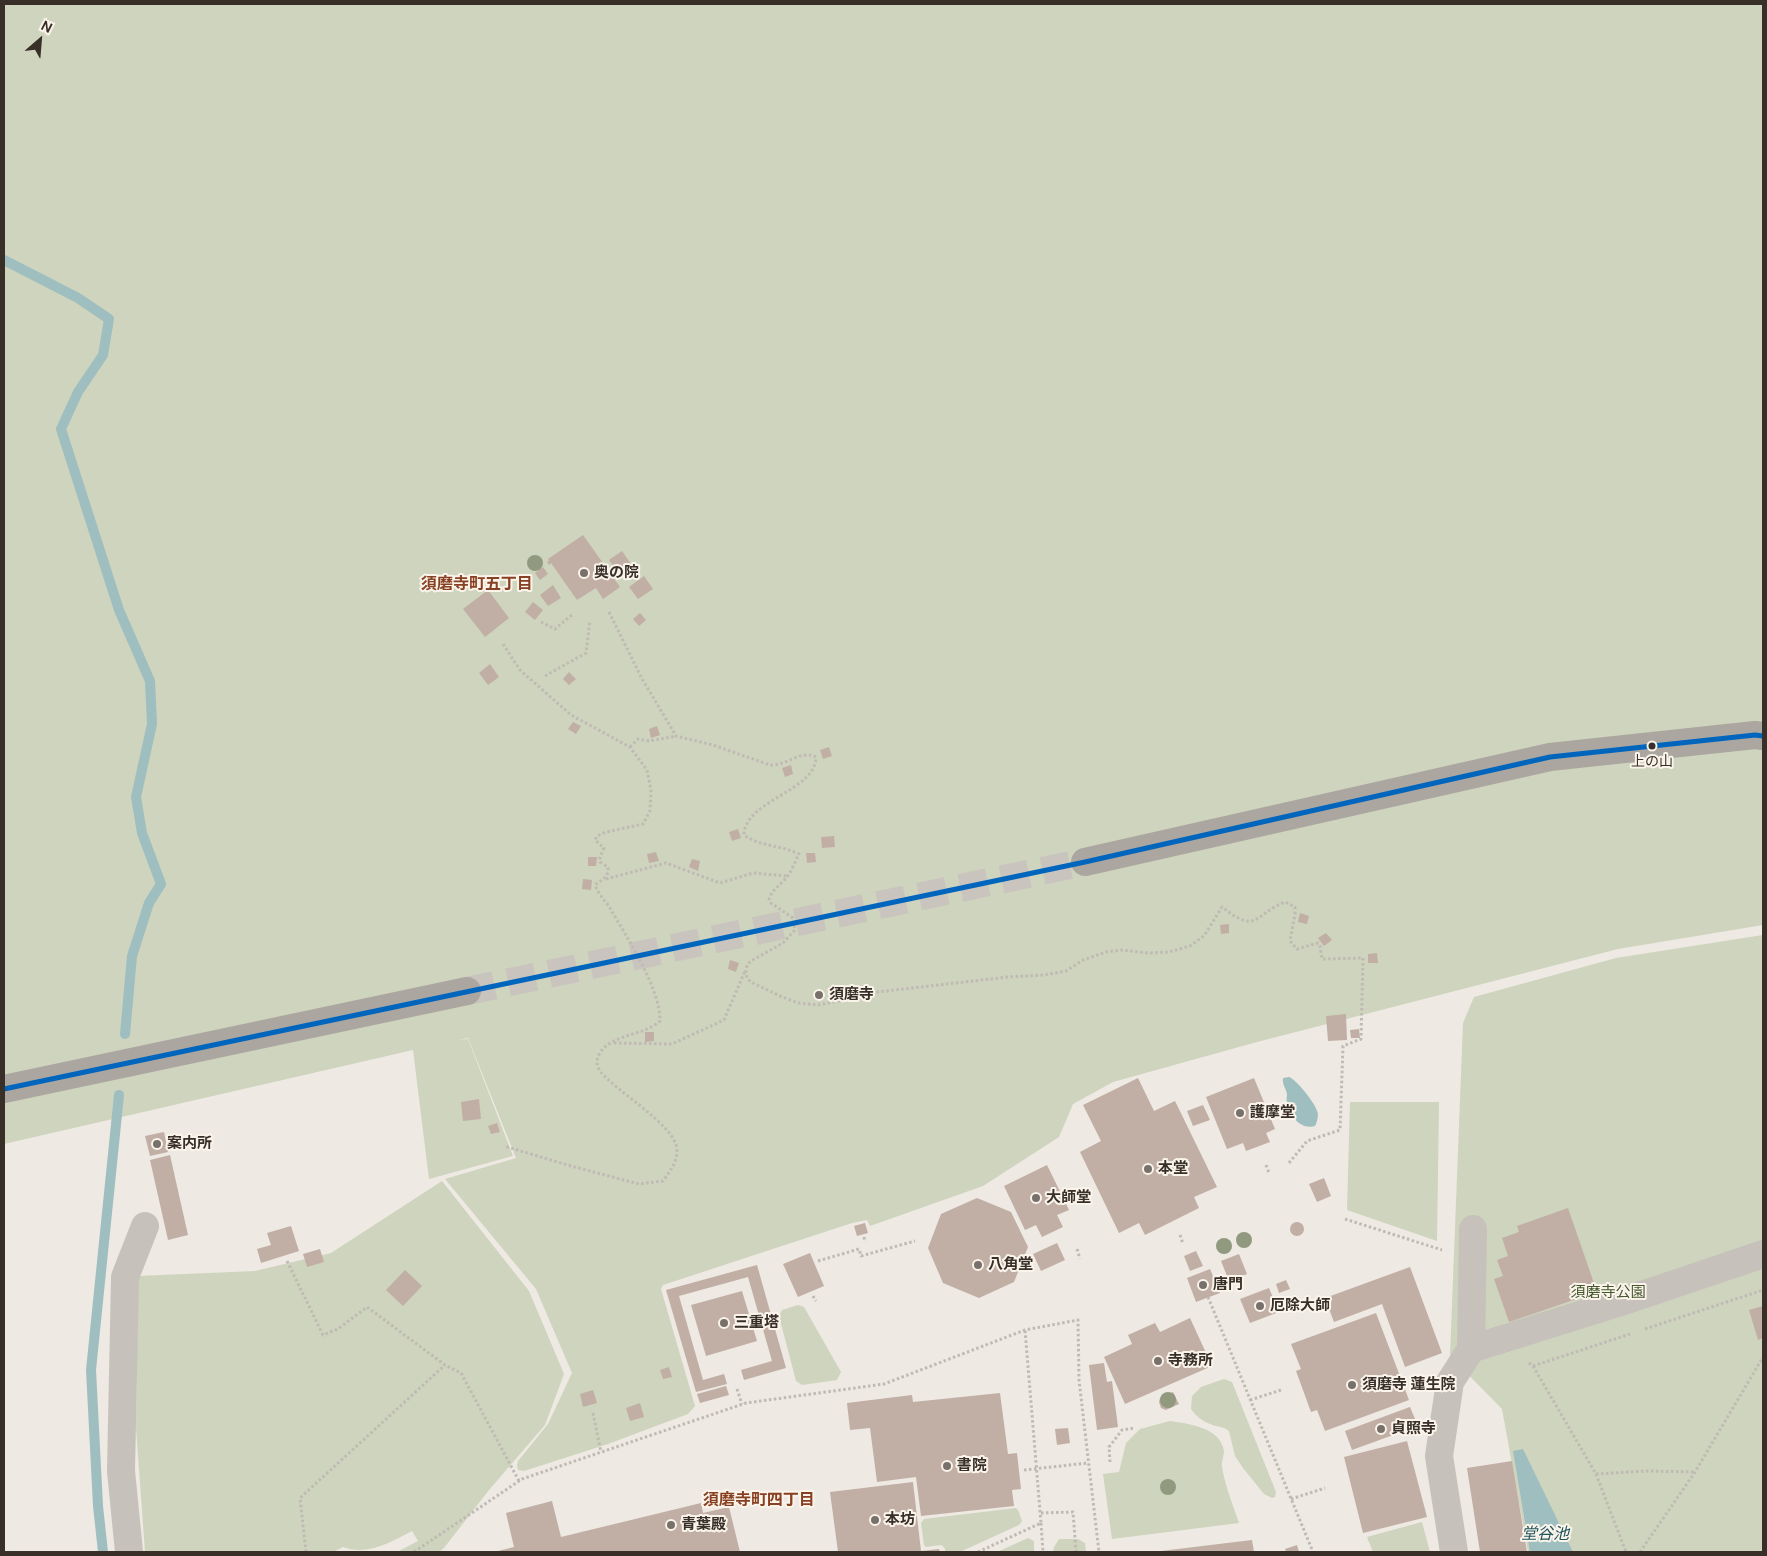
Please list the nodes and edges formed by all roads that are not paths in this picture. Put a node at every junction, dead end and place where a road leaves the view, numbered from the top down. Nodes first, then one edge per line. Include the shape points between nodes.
1 (1763, 736) edge
2 (1085, 862) tunnel mouth
3 (467, 991) tunnel mouth
4 (4, 1090) edge
5 (145, 1226) dead end
6 (1473, 1229) dead end
7 (1763, 1254) edge
8 (1471, 1349) junction
9 (129, 1552) edge
10 (1454, 1552) edge

1 - 2 main road via 1550,757
3 - 4 main road
5 - 9 street via 125,1277 121,1471
6 - 8 street
7 - 8 street
8 - 10 street via 1450,1382 1439,1456

